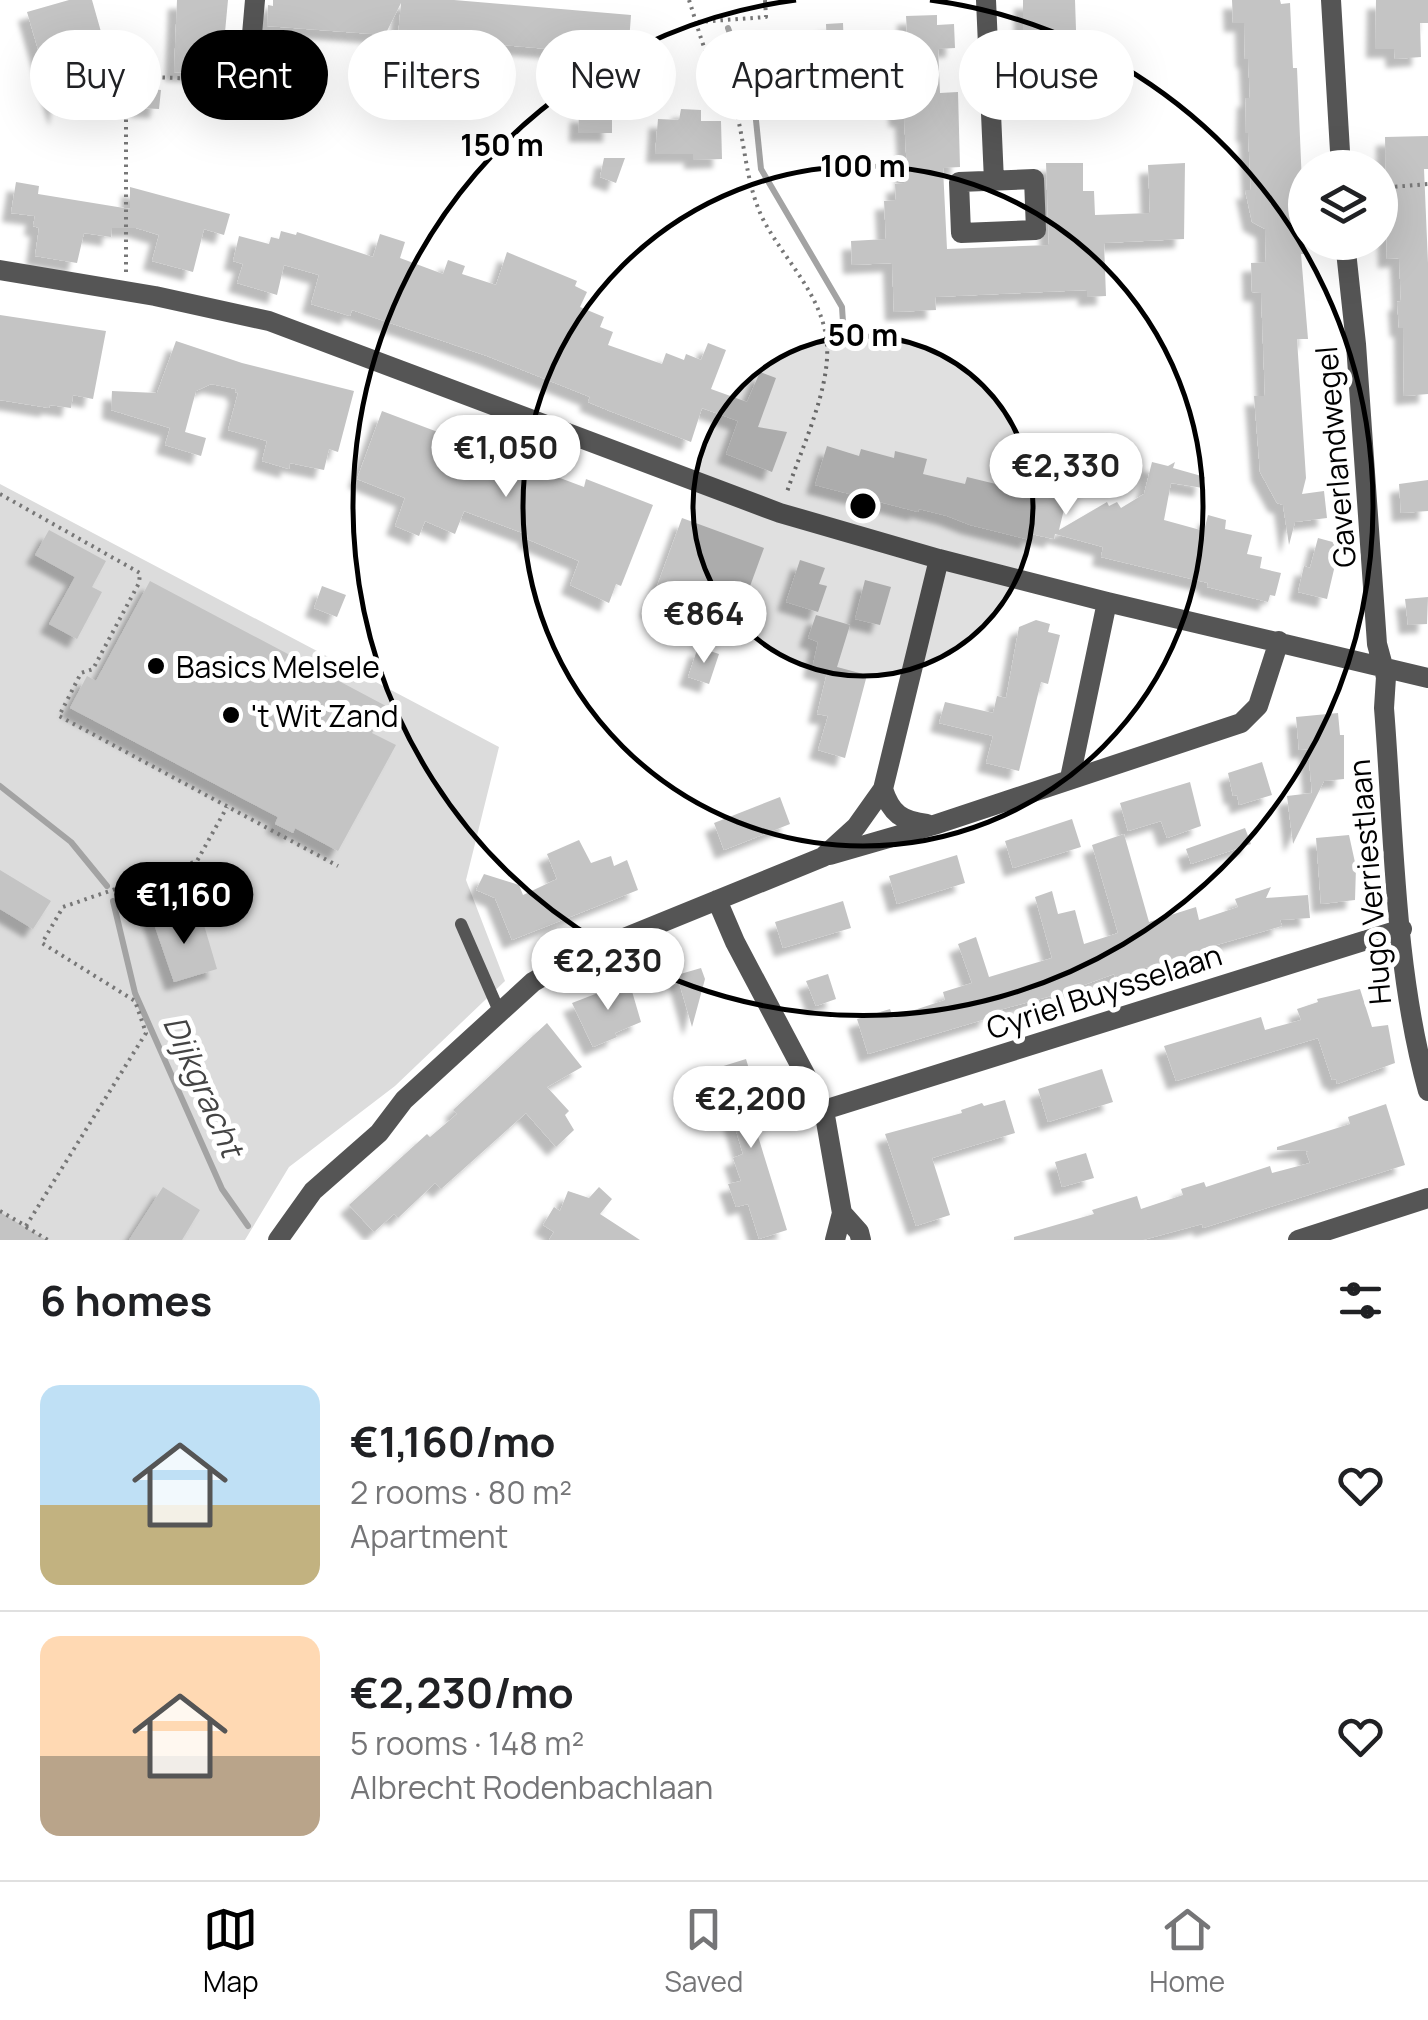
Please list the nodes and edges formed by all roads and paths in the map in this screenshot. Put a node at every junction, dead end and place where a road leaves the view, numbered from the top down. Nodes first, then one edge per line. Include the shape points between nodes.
1 (255, 0) edge
2 (689, 0) edge
3 (765, 0) edge
4 (986, 0) edge
5 (1331, 0) edge
6 (696, 22) junction
7 (252, 30) edge
8 (181, 78) edge
9 (1340, 150) edge
10 (994, 181) junction
11 (1428, 184) edge
12 (1398, 186) edge
13 (1347, 260) edge
14 (0, 270) edge
15 (126, 292) junction
16 (0, 494) edge
17 (780, 513) junction
18 (939, 559) junction
19 (1107, 602) junction
20 (1280, 641) junction
21 (1384, 666) junction
22 (1428, 678) edge
23 (1070, 778) junction
24 (883, 789) junction
25 (227, 807) junction
26 (934, 825) junction
27 (824, 856) junction
28 (338, 866) dead end
29 (716, 900) junction
30 (461, 924) dead end
31 (1402, 929) junction
32 (499, 1011) junction
33 (1428, 1090) edge
34 (824, 1110) junction
35 (1428, 1198) edge
36 (0, 1210) edge
37 (842, 1212) junction
38 (26, 1226) junction
39 (48, 1240) edge
40 (278, 1240) edge
41 (835, 1240) edge
42 (862, 1240) edge
43 (1298, 1240) edge

1 - 7 street
2 - 6 path
3 - 6 path via 766,17
4 - 10 street
5 - 9 street
6 - 17 path via 730,92 764,221 814,299 827,341 827,371
8 - 15 path via 126,76
10 - 10 street via 960,182 961,233 1036,230 1034,179
11 - 12 path
13 - 21 street, Gaverlandwegel
14 - 15 street
15 - 17 street via 269,321
16 - 25 path via 140,573 93,669 81,673 59,716
17 - 18 street
18 - 19 street
18 - 24 street
19 - 20 street
19 - 23 street
20 - 21 street
20 - 23 street via 1258,706 1241,722
21 - 22 street
21 - 31 street, Hugo Verriestlaan
23 - 26 street
24 - 26 street via 892,812
24 - 27 street
25 - 28 path
25 - 38 path via 197,860 63,906 42,943 135,1001 146,1032
26 - 27 street
27 - 29 street
29 - 32 street via 575,958
29 - 34 street
30 - 32 lane
31 - 33 street, Hugo Verriestlaan via 1413,1036
31 - 34 street, Cyriel Buysselaan
32 - 40 street via 313,1191
34 - 37 street
35 - 43 street
36 - 38 path
37 - 41 street
37 - 42 street
38 - 39 path

